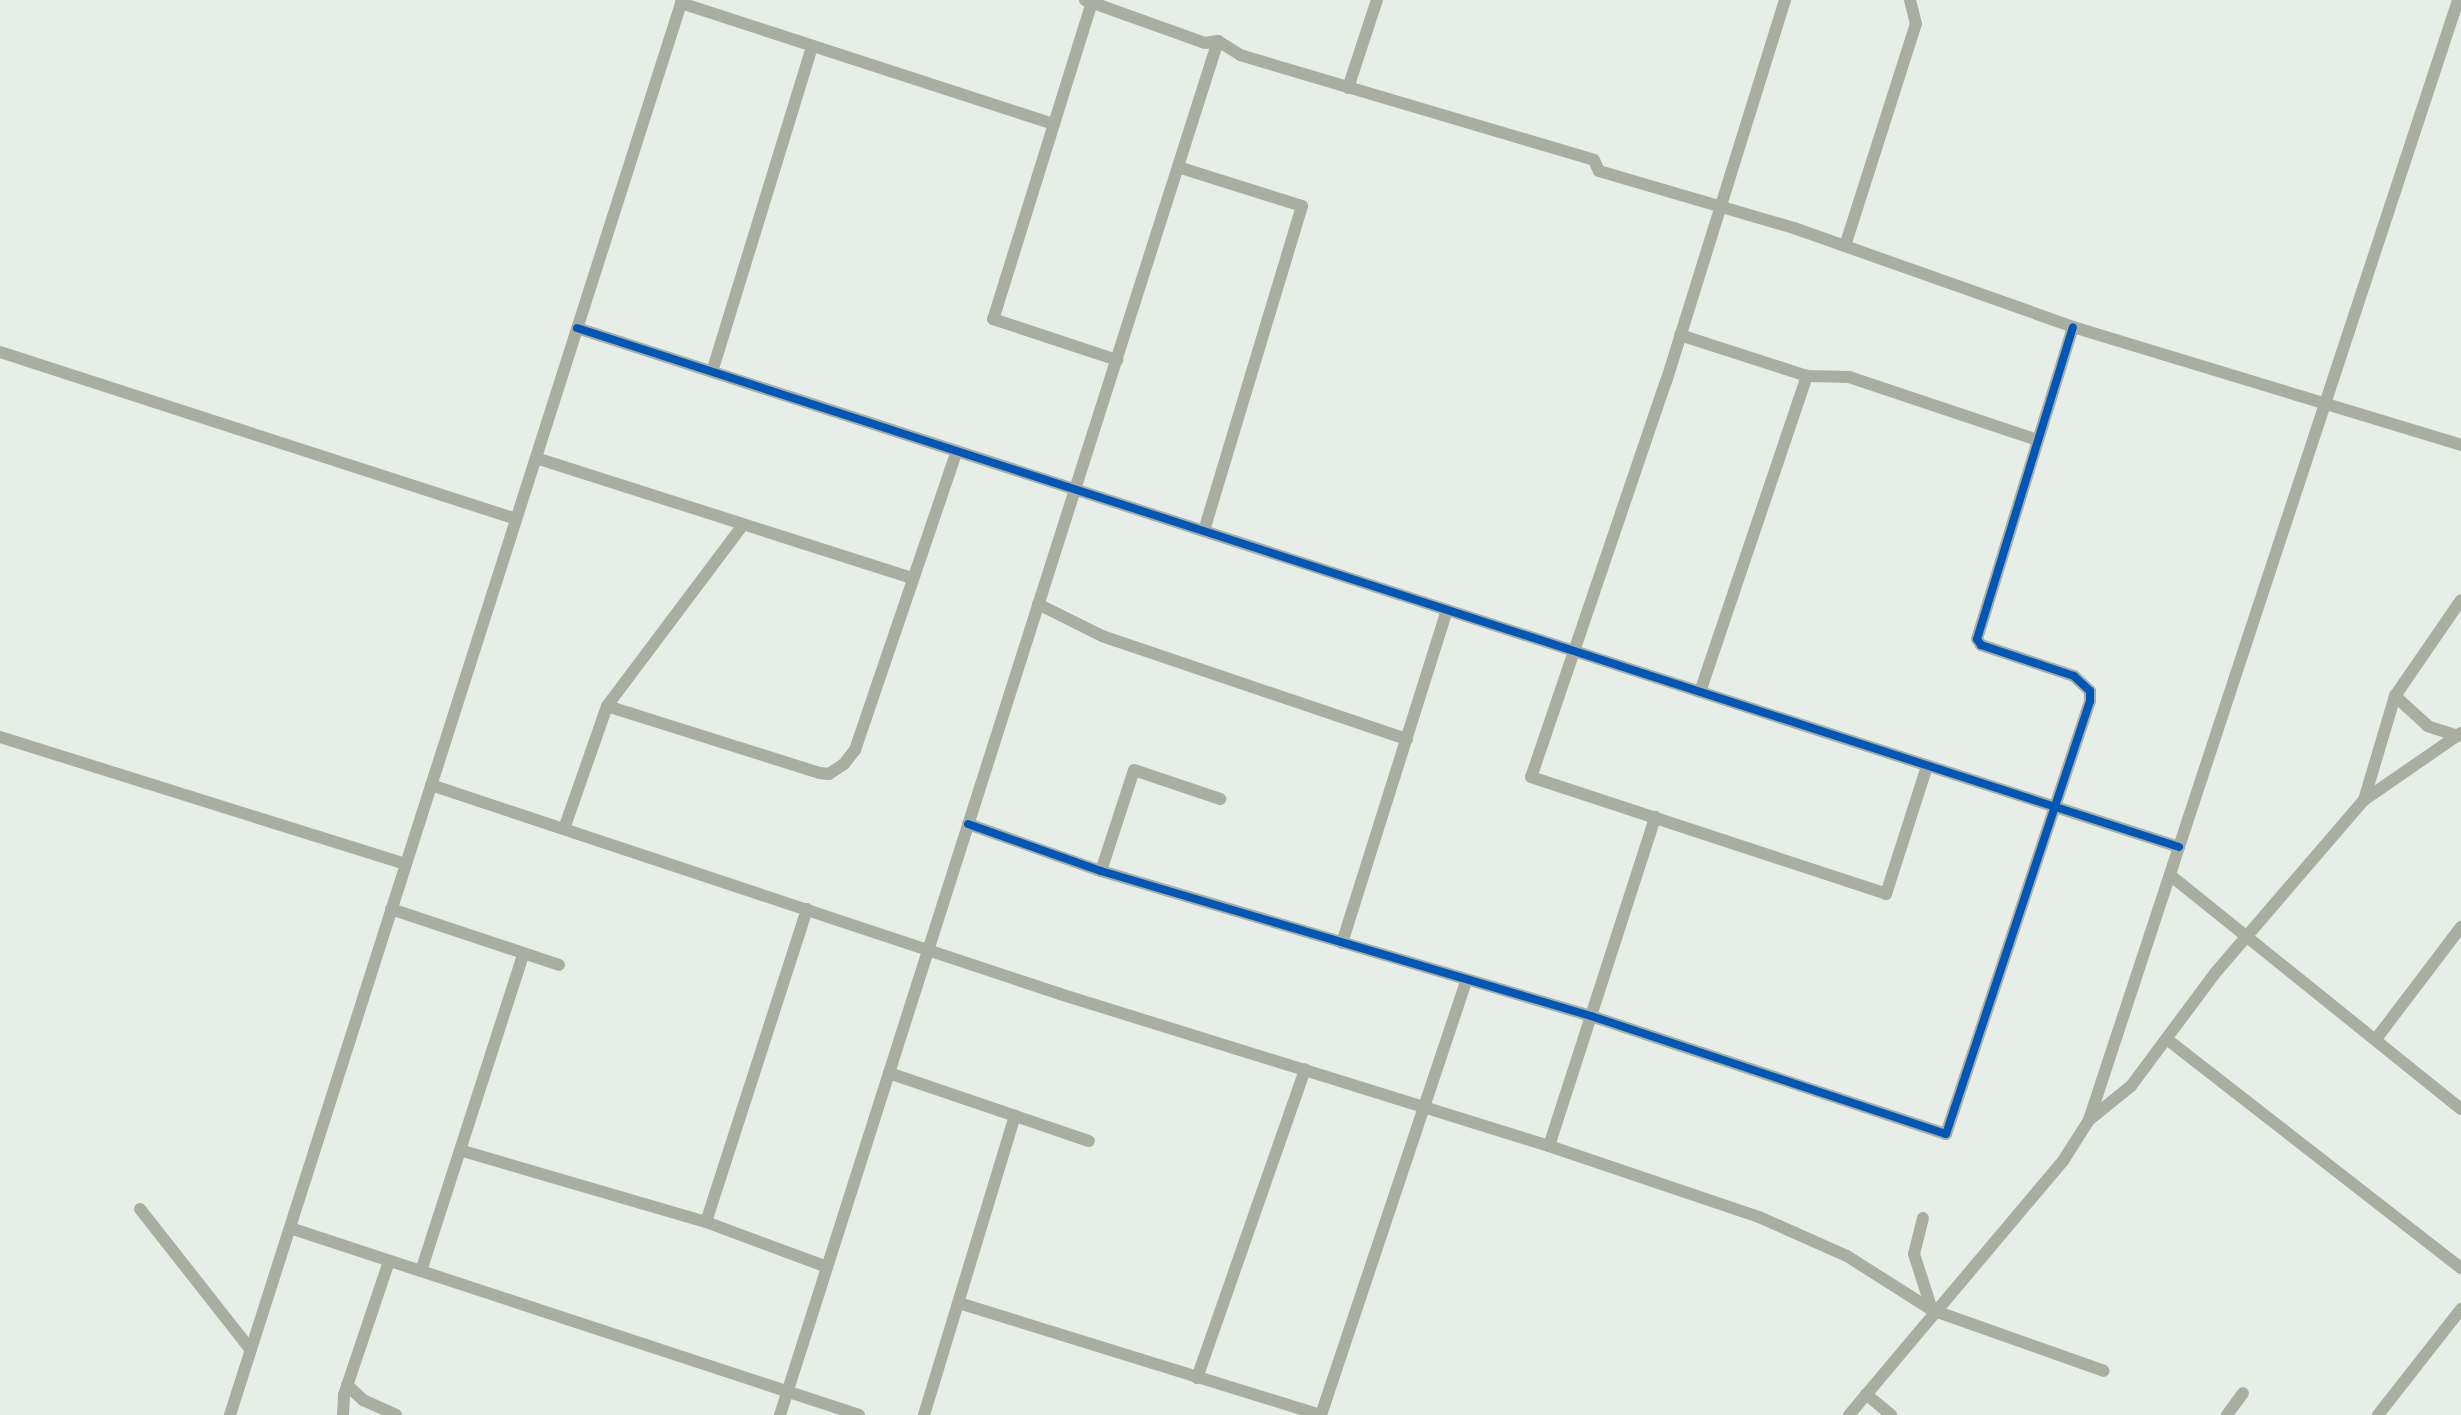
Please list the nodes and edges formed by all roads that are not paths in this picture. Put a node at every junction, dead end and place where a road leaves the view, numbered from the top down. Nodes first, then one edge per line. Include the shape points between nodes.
1 (1377, 0) edge
2 (1785, 0) edge
3 (1910, 0) edge
4 (2458, 0) edge
5 (681, 1) edge
6 (1089, 1) edge
7 (1218, 41) junction
8 (812, 46) junction
9 (1348, 88) junction
10 (1054, 124) junction
11 (1178, 167) junction
12 (1718, 206) junction
13 (1845, 246) junction
14 (2073, 327) junction
15 (577, 328) junction
16 (1680, 335) junction
17 (0, 352) edge
18 (1117, 360) junction
19 (712, 372) junction
20 (1807, 376) junction
21 (2327, 402) junction
22 (2037, 440) junction
23 (2461, 445) edge
24 (957, 451) junction
25 (536, 458) junction
26 (1075, 489) junction
27 (516, 519) junction
28 (743, 525) junction
29 (1204, 531) junction
30 (910, 577) junction
31 (2461, 600) edge
32 (1038, 604) junction
33 (1447, 610) junction
34 (1575, 652) junction
35 (1700, 692) junction
36 (2395, 696) junction
37 (607, 706) junction
38 (2460, 735) edge
39 (0, 737) edge
40 (1407, 739) junction
41 (1927, 766) junction
42 (431, 785) junction
43 (1220, 799) dead end
44 (2364, 800) junction
45 (2053, 807) junction
46 (1655, 817) junction
47 (968, 824) junction
48 (564, 829) junction
49 (2179, 847) junction
50 (406, 864) junction
51 (1101, 871) junction
52 (2170, 875) junction
53 (391, 909) junction
54 (807, 909) junction
55 (2461, 927) edge
56 (2246, 936) junction
57 (1342, 943) junction
58 (929, 948) junction
59 (523, 955) junction
60 (559, 965) dead end
61 (1466, 981) junction
62 (1591, 1016) junction
63 (2376, 1039) junction
64 (2168, 1040) junction
65 (1305, 1069) junction
66 (889, 1073) junction
67 (1427, 1108) junction
68 (2461, 1109) edge
69 (1015, 1116) junction
70 (2089, 1120) junction
71 (1089, 1141) dead end
72 (1549, 1146) junction
73 (463, 1151) junction
74 (140, 1209) dead end
75 (1923, 1218) dead end
76 (706, 1222) junction
77 (290, 1228) junction
78 (389, 1261) junction
79 (827, 1267) junction
80 (2461, 1268) edge
81 (421, 1271) junction
82 (962, 1304) junction
83 (2461, 1309) edge
84 (1935, 1311) junction
85 (251, 1350) junction
86 (2104, 1371) dead end
87 (1197, 1378) junction
88 (347, 1385) junction
89 (787, 1391) junction
90 (2243, 1393) dead end
91 (1866, 1394) junction
92 (230, 1415) edge
93 (343, 1415) edge
94 (396, 1415) edge
95 (780, 1415) edge
96 (859, 1415) edge
97 (924, 1415) edge
98 (1321, 1415) edge
99 (1849, 1415) edge
100 (1891, 1415) edge
101 (2227, 1415) edge
102 (2378, 1415) edge

1 - 9 street
2 - 12 street
3 - 13 street via 1916,24
4 - 21 street
5 - 8 street
5 - 15 street
6 - 7 street via 1205,43
6 - 10 street
7 - 9 street via 1240,55
7 - 11 street
8 - 10 street
8 - 19 street
9 - 12 street via 1594,160 1599,171
10 - 18 street via 993,319
11 - 18 street
11 - 29 street via 1302,206
12 - 13 street
12 - 16 street
13 - 14 street
14 - 21 street
14 - 22 street
15 - 19 street
15 - 25 street
16 - 20 street
16 - 34 street
17 - 27 street
18 - 26 street
19 - 24 street
20 - 22 street via 1849,377
20 - 35 street
21 - 23 street
21 - 49 street
22 - 45 street via 1977,639 2074,676 2090,691
24 - 26 street
24 - 30 street
25 - 27 street
25 - 28 street
26 - 29 street
26 - 32 street
27 - 42 street
28 - 30 street
28 - 37 street
29 - 33 street
30 - 37 street via 855,750 829,774 709,742
31 - 36 street
32 - 40 street via 1102,636
32 - 47 street
33 - 34 street
33 - 40 street
34 - 35 street
34 - 46 street via 1531,777
35 - 41 street
36 - 38 street via 2428,726
36 - 44 street
37 - 48 street
38 - 44 street
39 - 50 street
40 - 57 street
41 - 45 street
41 - 46 street via 1886,894
42 - 48 street
42 - 50 street
43 - 51 street via 1134,770
44 - 56 street
45 - 49 street
45 - 62 street via 1946,1134
46 - 62 street
47 - 51 street
47 - 58 street
48 - 54 street
49 - 52 street
50 - 53 street
51 - 57 street
52 - 56 street
52 - 70 street
53 - 59 street
53 - 77 street
54 - 58 street
54 - 76 street
55 - 63 street
56 - 63 street
56 - 64 street
57 - 61 street
58 - 65 street
58 - 66 street
59 - 60 street
59 - 73 street
61 - 62 street
61 - 67 street
62 - 72 street
63 - 68 street
64 - 70 street via 2131,1086
64 - 80 street
65 - 67 street
65 - 87 street
66 - 69 street
66 - 79 street
67 - 72 street
67 - 98 street
69 - 71 street
69 - 82 street
70 - 84 street via 2063,1161
72 - 84 street via 1803,1233
73 - 76 street
73 - 81 street
74 - 85 street
75 - 84 street via 1914,1254
76 - 79 street
77 - 78 street
77 - 85 street
78 - 81 street
78 - 88 street
79 - 89 street
81 - 89 street
82 - 87 street
82 - 97 street
83 - 102 street
84 - 86 street
84 - 91 street
85 - 92 street
87 - 98 street
88 - 93 street
88 - 94 street via 363,1400
89 - 95 street
89 - 96 street
90 - 101 street
91 - 99 street
91 - 100 street

